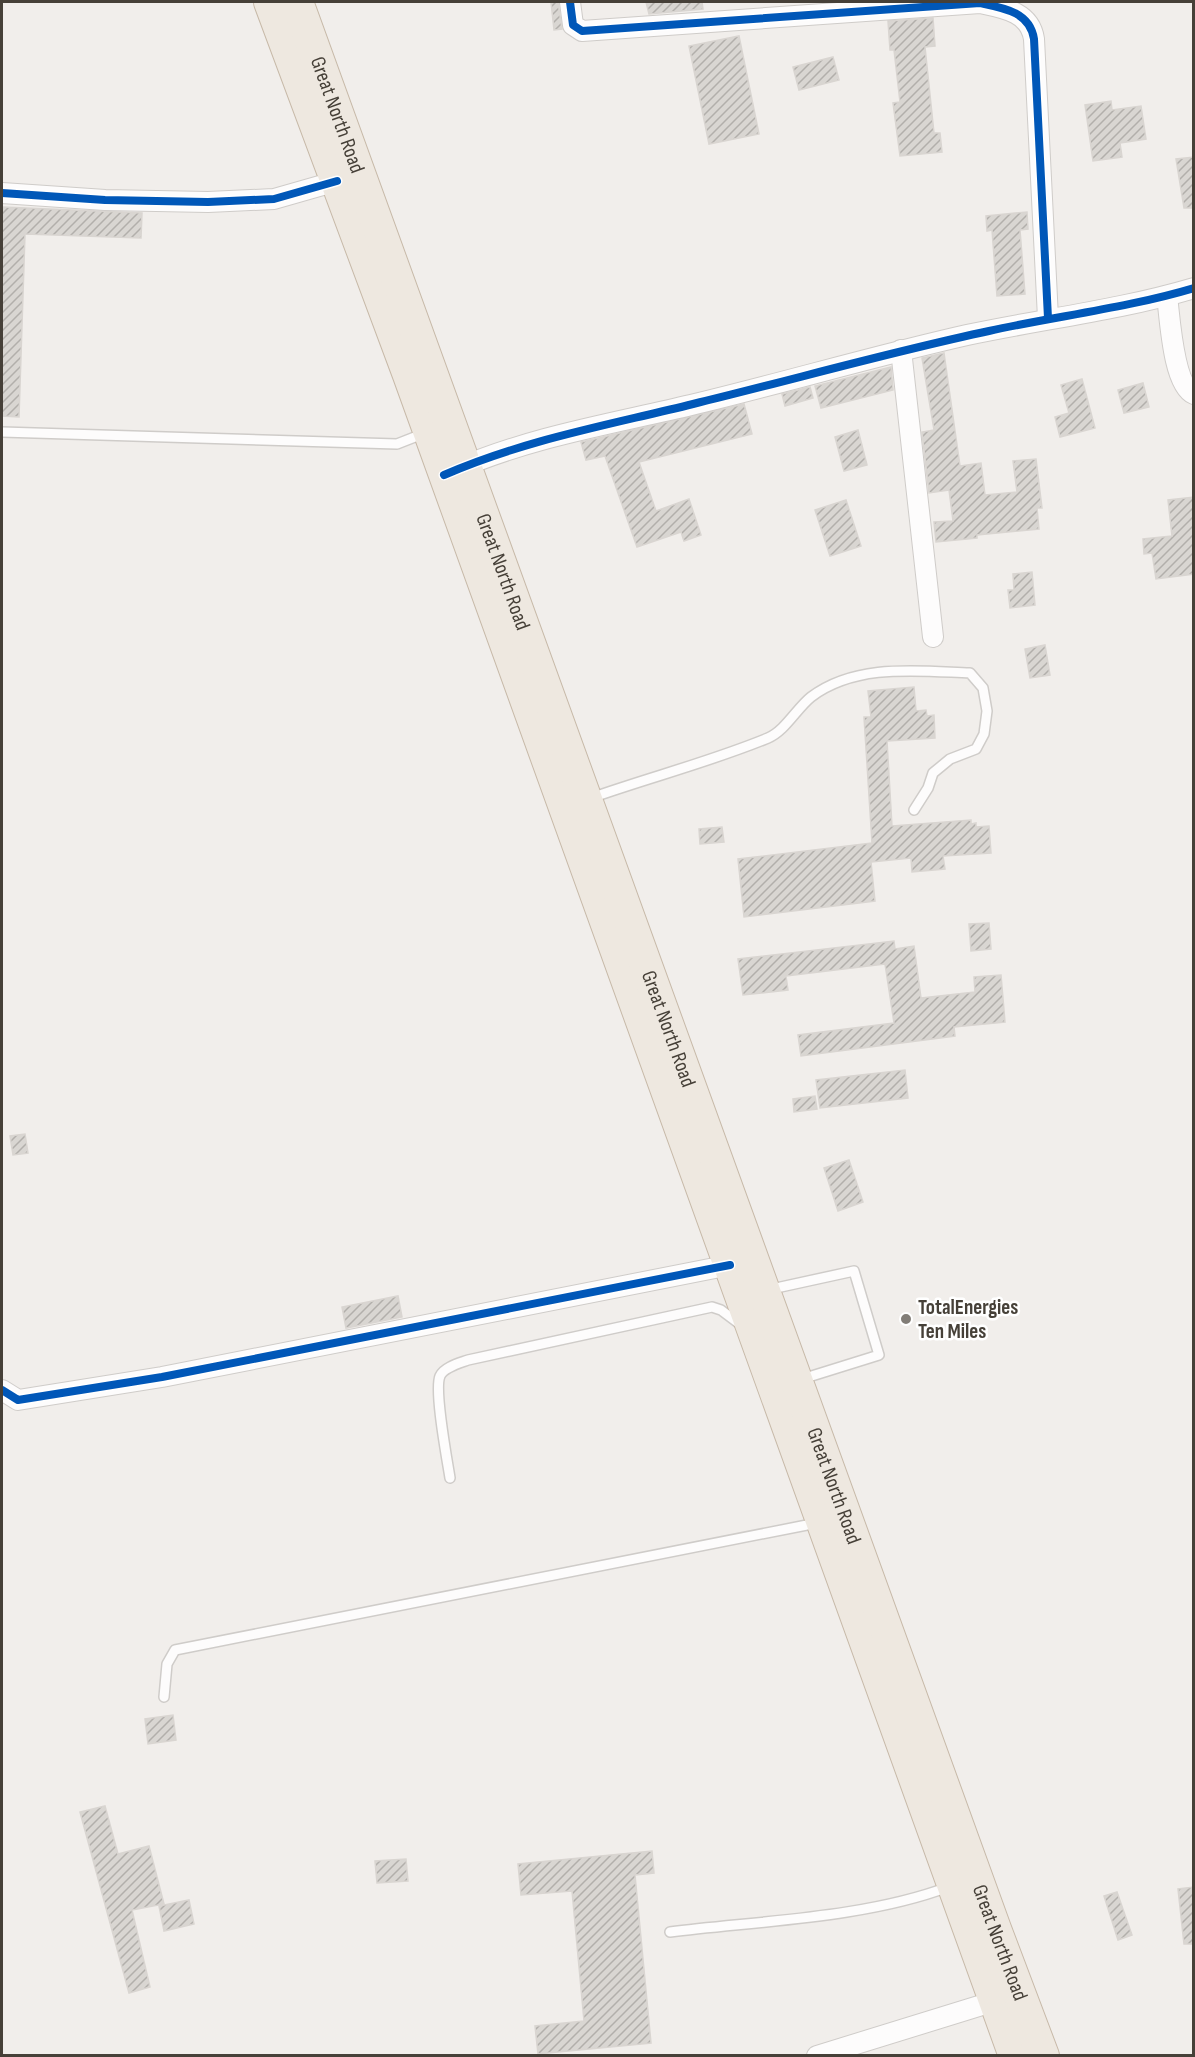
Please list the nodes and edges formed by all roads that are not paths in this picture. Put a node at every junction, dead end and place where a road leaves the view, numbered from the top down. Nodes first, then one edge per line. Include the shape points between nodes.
1 (270, 2) edge
2 (297, 2) edge
3 (570, 2) edge
4 (337, 181) junction
5 (2, 192) edge
6 (1194, 288) edge
7 (1167, 296) junction
8 (1048, 318) junction
9 (901, 350) junction
10 (1194, 394) edge
11 (439, 427) junction
12 (2, 432) edge
13 (455, 470) junction
14 (933, 637) dead end
15 (586, 800) junction
16 (914, 810) dead end
17 (730, 1265) junction
18 (753, 1295) junction
19 (756, 1339) junction
20 (784, 1383) junction
21 (2, 1390) edge
22 (450, 1478) dead end
23 (822, 1522) junction
24 (164, 1697) dead end
25 (953, 1886) junction
26 (670, 1932) dead end
27 (995, 2001) junction
28 (817, 2055) edge
29 (1015, 2055) edge
30 (1043, 2055) edge

1 - 4 highway, Great North Road
2 - 11 highway, Great North Road
3 - 8 street via 573,25 582,31 980,3 1025,18 1034,39
4 - 5 street via 274,199 208,202
4 - 11 highway, Great North Road
6 - 7 street
7 - 8 street
7 - 10 street via 1180,378
8 - 9 street
9 - 13 street via 547,438
9 - 14 street
11 - 12 lane via 397,444
11 - 13 highway, Great North Road
13 - 15 highway, Great North Road
13 - 17 highway, Great North Road
15 - 16 lane via 652,776 704,763 772,736 810,698 831,684 889,670 970,672 984,688 984,734 976,748 950,759 933,773
15 - 18 highway, Great North Road
17 - 18 highway, Great North Road
17 - 21 street via 162,1377 18,1400
18 - 19 highway, Great North Road
18 - 20 highway, Great North Road
18 - 20 lane via 854,1271 879,1355
19 - 20 highway, Great North Road
19 - 22 lane via 722,1310 712,1307 468,1360 447,1368 440,1376 439,1394
20 - 23 highway, Great North Road
20 - 30 highway, Great North Road
23 - 24 lane via 175,1650 167,1664
23 - 25 highway, Great North Road
25 - 26 lane via 867,1908
25 - 27 highway, Great North Road
27 - 28 street
27 - 29 highway, Great North Road

